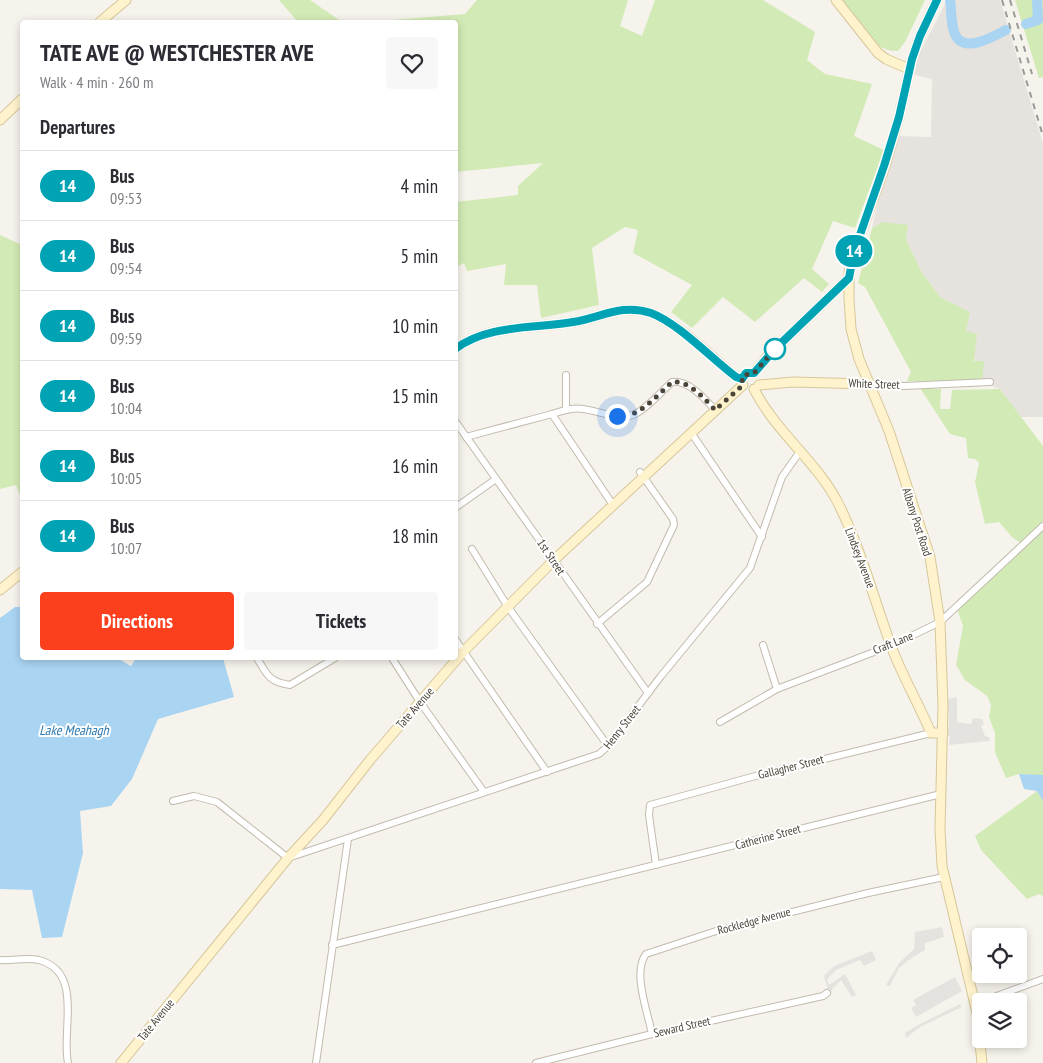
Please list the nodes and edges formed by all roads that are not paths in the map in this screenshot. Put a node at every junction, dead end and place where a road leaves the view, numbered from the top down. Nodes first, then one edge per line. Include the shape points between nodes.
1 (126, 0) edge
2 (836, 0) edge
3 (937, 0) edge
4 (102, 20) edge
5 (909, 68) junction
6 (20, 101) edge
7 (0, 120) edge
8 (849, 278) junction
9 (458, 347) edge
10 (754, 373) junction
11 (566, 375) dead end
12 (743, 382) junction
13 (990, 382) dead end
14 (869, 384) junction
15 (756, 387) junction
16 (566, 410) junction
17 (715, 410) junction
18 (552, 414) junction
19 (458, 425) edge
20 (692, 434) junction
21 (466, 437) junction
22 (801, 450) junction
23 (641, 475) junction
24 (496, 479) junction
25 (612, 504) junction
26 (458, 506) edge
27 (1043, 526) edge
28 (762, 537) junction
29 (472, 549) dead end
30 (554, 560) junction
31 (20, 574) edge
32 (0, 590) edge
33 (508, 608) junction
34 (940, 622) junction
35 (597, 624) junction
36 (458, 644) edge
37 (763, 645) dead end
38 (890, 645) junction
39 (463, 652) junction
40 (458, 658) edge
41 (258, 660) edge
42 (332, 660) edge
43 (393, 660) edge
44 (456, 660) edge
45 (777, 689) junction
46 (648, 693) junction
47 (420, 702) junction
48 (720, 722) dead end
49 (931, 732) junction
50 (942, 733) junction
51 (608, 746) junction
52 (547, 772) junction
53 (484, 792) junction
54 (941, 794) junction
55 (173, 802) dead end
56 (348, 839) junction
57 (288, 858) junction
58 (656, 865) junction
59 (944, 877) junction
60 (332, 945) junction
61 (0, 960) edge
62 (1043, 979) edge
63 (827, 993) dead end
64 (977, 993) edge
65 (1005, 993) edge
66 (652, 1034) junction
67 (982, 1048) edge
68 (68, 1063) edge
69 (121, 1063) edge
70 (316, 1063) edge
71 (536, 1063) edge
72 (982, 1063) edge

1 - 4 street
2 - 5 street via 878,53
3 - 5 street, Albany Post Road
5 - 8 street, Albany Post Road via 899,117 854,252
6 - 7 street
8 - 10 street
8 - 14 street, Albany Post Road via 851,329
9 - 12 street via 489,333 576,322 614,310 634,310 650,313 670,324
10 - 12 street via 746,373
10 - 15 street via 759,378
11 - 16 street
12 - 15 street via 748,389
12 - 17 street, Tate Avenue
13 - 14 street, White Street via 904,386
14 - 15 street, White Street via 793,382
14 - 34 street, Albany Post Road via 889,431 930,557
15 - 22 street, Lindsey Avenue via 762,404
16 - 17 street via 583,409 630,416 677,381 693,389
16 - 18 street
17 - 20 street, Tate Avenue
18 - 21 street
18 - 25 street
19 - 21 street, 1st Street
20 - 23 street, Tate Avenue
20 - 28 street
21 - 24 street, 1st Street
22 - 28 street, Henry Street via 782,477
22 - 38 street, Lindsey Avenue via 837,501 865,568
23 - 25 street, Tate Avenue
23 - 35 street via 674,522 647,582
24 - 26 street
24 - 30 street, 1st Street
25 - 30 street, Tate Avenue
27 - 34 street, Craft Lane
28 - 46 street, Henry Street via 750,568
29 - 33 street
30 - 33 street, Tate Avenue
30 - 35 street, 1st Street
31 - 32 street
33 - 39 street, Tate Avenue
33 - 51 street
34 - 38 street, Craft Lane
34 - 50 street, Albany Post Road
35 - 46 street, 1st Street
36 - 39 street
37 - 45 street
38 - 45 street, Craft Lane
38 - 49 street, Lindsey Avenue
39 - 40 street, Tate Avenue
39 - 52 street
41 - 42 street via 276,683 290,685
43 - 47 street
44 - 47 street, Tate Avenue
45 - 48 street, Craft Lane
46 - 51 street, Henry Street
47 - 53 street
47 - 57 street, Tate Avenue
49 - 50 street
49 - 58 street, Gallagher Street via 651,805 649,815
50 - 54 street, Albany Post Road
51 - 52 street, Henry Street via 599,754
52 - 53 street, Henry Street
53 - 56 street, Henry Street
54 - 58 street, Catherine Street
54 - 59 street, Albany Post Road
55 - 57 street via 194,796 217,802
56 - 57 street, Henry Street
56 - 60 street
57 - 69 street, Tate Avenue
58 - 60 street, Catherine Street
59 - 64 street, Albany Post Road
59 - 66 street, Rockledge Avenue via 716,931 646,954 642,959 640,978
60 - 70 street
61 - 68 street via 41,961 63,978 68,997
62 - 65 street
63 - 66 street, Seward Street
66 - 71 street, Seward Street
67 - 72 street, Albany Post Road

